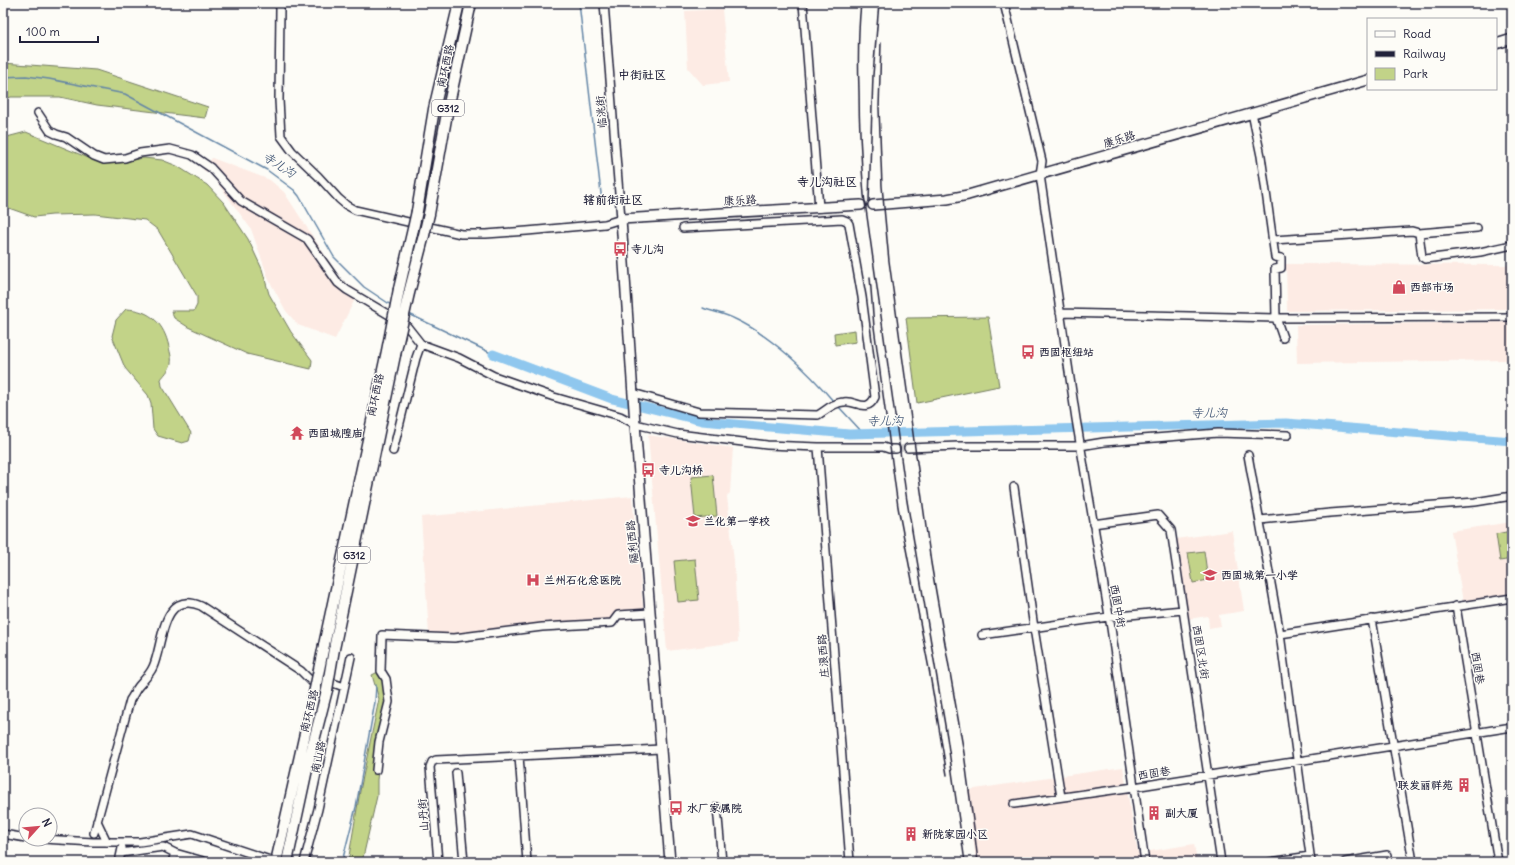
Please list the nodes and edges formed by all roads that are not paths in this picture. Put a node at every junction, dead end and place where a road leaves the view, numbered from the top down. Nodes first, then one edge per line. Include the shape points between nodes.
1 (278, 3) edge
2 (458, 3) edge
3 (471, 3) edge
4 (604, 3) edge
5 (803, 3) edge
6 (1004, 3) edge
7 (1512, 39) edge
8 (1497, 44) edge
9 (1367, 80) edge
10 (38, 113) dead end
11 (1252, 113) junction
12 (1040, 175) junction
13 (861, 205) dead end
14 (873, 205) dead end
15 (819, 208) junction
16 (621, 219) junction
17 (683, 228) dead end
18 (1477, 228) dead end
19 (1419, 234) junction
20 (1273, 240) junction
21 (1512, 245) edge
22 (404, 291) junction
23 (1060, 313) junction
24 (1512, 317) edge
25 (1276, 318) junction
26 (1283, 338) dead end
27 (421, 344) junction
28 (391, 353) junction
29 (633, 394) junction
30 (635, 422) junction
31 (1288, 435) dead end
32 (1080, 442) junction
33 (818, 448) junction
34 (908, 448) tunnel mouth
35 (896, 449) tunnel mouth
36 (393, 451) dead end
37 (1248, 455) dead end
38 (1014, 487) dead end
39 (1512, 496) edge
40 (1260, 520) junction
41 (1093, 524) junction
42 (1512, 598) edge
43 (1456, 606) junction
44 (1183, 610) junction
45 (650, 613) junction
46 (1108, 617) junction
47 (1372, 619) junction
48 (1034, 628) junction
49 (1280, 634) junction
50 (982, 635) dead end
51 (351, 657) dead end
52 (345, 684) junction
53 (1512, 727) edge
54 (1478, 733) junction
55 (1393, 746) junction
56 (661, 749) junction
57 (519, 756) junction
58 (1296, 762) junction
59 (376, 770) dead end
60 (456, 773) dead end
61 (1208, 775) junction
62 (1134, 787) junction
63 (1061, 797) junction
64 (1014, 804) dead end
65 (717, 807) dead end
66 (97, 821) junction
67 (94, 833) dead end
68 (3, 834) edge
69 (18, 837) edge
70 (58, 840) edge
71 (108, 842) junction
72 (124, 842) junction
73 (121, 853) junction
74 (175, 853) junction
75 (1387, 855) dead end
76 (1311, 859) edge
77 (197, 860) edge
78 (1370, 860) edge
79 (273, 861) edge
80 (119, 862) edge
81 (172, 862) edge
82 (207, 862) edge
83 (287, 862) edge
84 (304, 862) edge
85 (438, 862) edge
86 (464, 862) edge
87 (527, 862) edge
88 (670, 862) edge
89 (722, 862) edge
90 (850, 862) edge
91 (1145, 862) edge
92 (1221, 862) edge
93 (1270, 862) edge
94 (1345, 862) edge
95 (1413, 862) edge
96 (1498, 862) edge

1 - 16 street via 281,136 346,205 364,213 461,234 605,224
2 - 22 highway, 南环西路 / G312, bridge via 434,109
3 - 22 highway, 南环西路 / G312, bridge via 447,113 429,214
4 - 16 street, 临洮街
5 - 15 street
6 - 12 street, 西固中街 via 1042,161
7 - 8 main road
9 - 11 main road, 康乐路
10 - 27 street via 50,130 104,160 170,148 192,156 211,168 241,200 306,239 338,283 406,325
11 - 12 main road, 康乐路
11 - 20 street
12 - 14 main road, 康乐路 via 947,199
12 - 23 street, 西固中街
13 - 15 main road, 康乐路
15 - 16 main road, 康乐路
16 - 29 main road, 福利西路
17 - 29 street via 842,219 848,222 876,392 873,400 867,405 845,401 818,415 699,412
18 - 19 street
19 - 20 street via 1412,231
19 - 21 street via 1422,257 1425,259
20 - 25 street via 1275,257 1282,258 1281,268 1275,269
22 - 28 highway, 南环西路 / G312, bridge
23 - 25 street
23 - 32 street, 西固中街
24 - 25 street
25 - 26 street
27 - 30 street via 459,358 494,376
27 - 36 street
28 - 79 highway, 南环西路 / G312, bridge via 368,440 316,689
28 - 83 highway, 南环西路 / G312, bridge via 374,460 327,690
29 - 30 main road, 福利西路
30 - 33 street via 678,434 710,439
30 - 45 main road, 福利西路
31 - 32 street via 1218,433
32 - 34 street
32 - 41 street, 西固中街
33 - 35 street
33 - 90 street, 庄浪西路
37 - 40 street
38 - 48 street
39 - 40 street via 1475,502
40 - 49 street
41 - 44 street, 西固区北街 via 1158,515 1171,530
41 - 46 street, 西固中街
42 - 43 street
43 - 47 street
43 - 54 street, 西固巷
44 - 46 street
44 - 61 street, 西固区北街
45 - 56 main road, 福利西路
45 - 59 street via 618,614 612,623 542,627 454,638 382,635 381,671 386,679 389,702 379,742
46 - 48 street
46 - 62 street, 西固中街
47 - 49 street
47 - 55 street
48 - 50 street
48 - 63 street
49 - 58 street
51 - 52 street, 南山路
52 - 66 street via 313,682 301,671 201,606 189,603 178,606 166,619 153,668 130,700
52 - 84 street, 南山路
53 - 54 street, 西固巷
54 - 55 street, 西固巷
54 - 96 street
55 - 58 street, 西固巷
55 - 95 street
56 - 57 street
56 - 88 main road, 福利西路
57 - 85 street, 山丹街 via 432,762 430,767
57 - 87 street
58 - 61 street, 西固巷
58 - 76 street
60 - 86 street
61 - 62 street, 西固巷
61 - 92 street, 西固区北街
62 - 63 street, 西固巷
62 - 91 street, 西固中街
63 - 64 street, 西固巷
65 - 89 street
66 - 67 street
66 - 71 street
68 - 69 street
70 - 71 street
71 - 72 street
72 - 73 street
72 - 79 street via 192,834
73 - 74 street via 163,847
73 - 80 street
74 - 77 street
74 - 81 street
75 - 78 street
76 - 93 street
77 - 82 street
78 - 94 street

